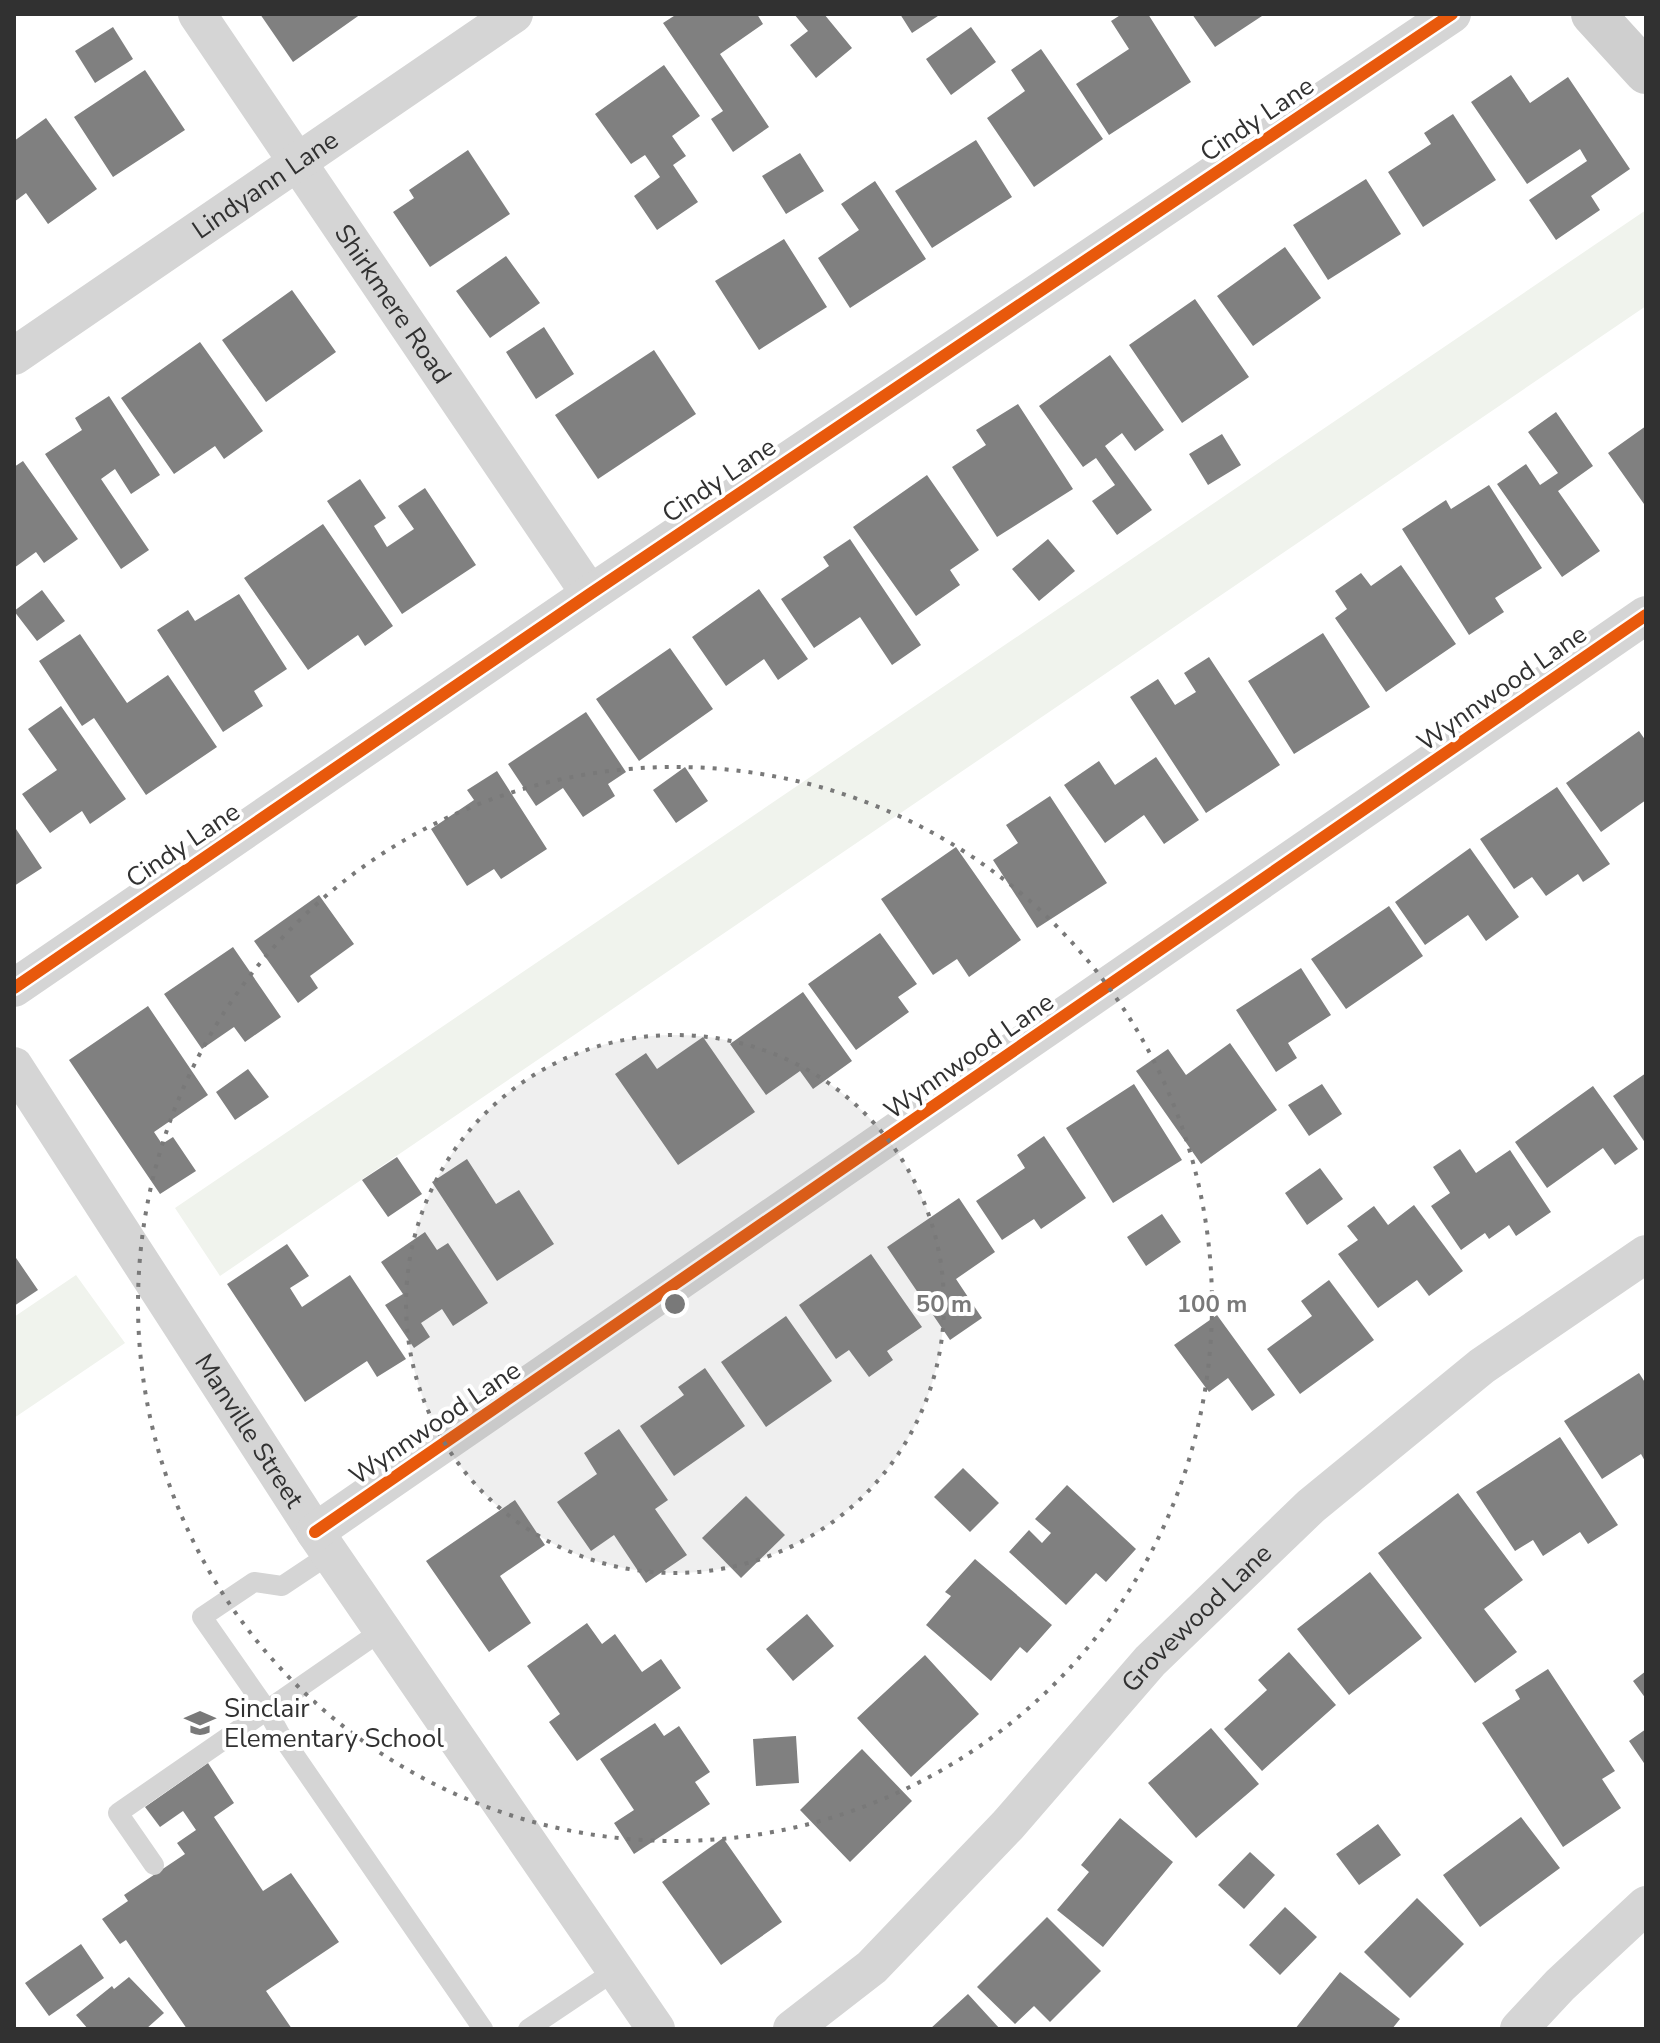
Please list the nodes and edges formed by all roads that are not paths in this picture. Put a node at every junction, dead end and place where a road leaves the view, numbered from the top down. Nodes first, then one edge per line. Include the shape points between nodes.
1 (197, 14) edge
2 (514, 14) edge
3 (1452, 14) edge
4 (1593, 14) edge
5 (1646, 72) edge
6 (298, 162) junction
7 (14, 356) edge
8 (590, 594) junction
9 (1646, 615) edge
10 (14, 988) edge
11 (14, 1066) edge
12 (1646, 1254) edge
13 (323, 1543) junction
14 (384, 1629) junction
15 (267, 1710) junction
16 (154, 1865) dead end
17 (1646, 1905) edge
18 (616, 1970) junction
19 (483, 2029) edge
20 (528, 2029) edge
21 (656, 2029) edge
22 (792, 2029) edge
23 (1519, 2029) edge

1 - 6 street, Shirkmere Road
2 - 6 street, Lindyann Lane
3 - 8 street, Cindy Lane
4 - 5 main road
6 - 7 street, Lindyann Lane
6 - 8 street, Shirkmere Road
8 - 10 street, Cindy Lane
9 - 13 street, Wynnwood Lane
11 - 13 street, Manville Street
12 - 22 street, Grovewood Lane via 1482,1366 1311,1506 1150,1661 1008,1825 872,1967
13 - 14 street, Manville Street
13 - 15 lane via 282,1586 254,1582 202,1617
14 - 15 lane
14 - 18 street, Manville Street
15 - 16 lane via 118,1813
15 - 19 lane
17 - 23 street
18 - 20 lane
18 - 21 street, Manville Street

